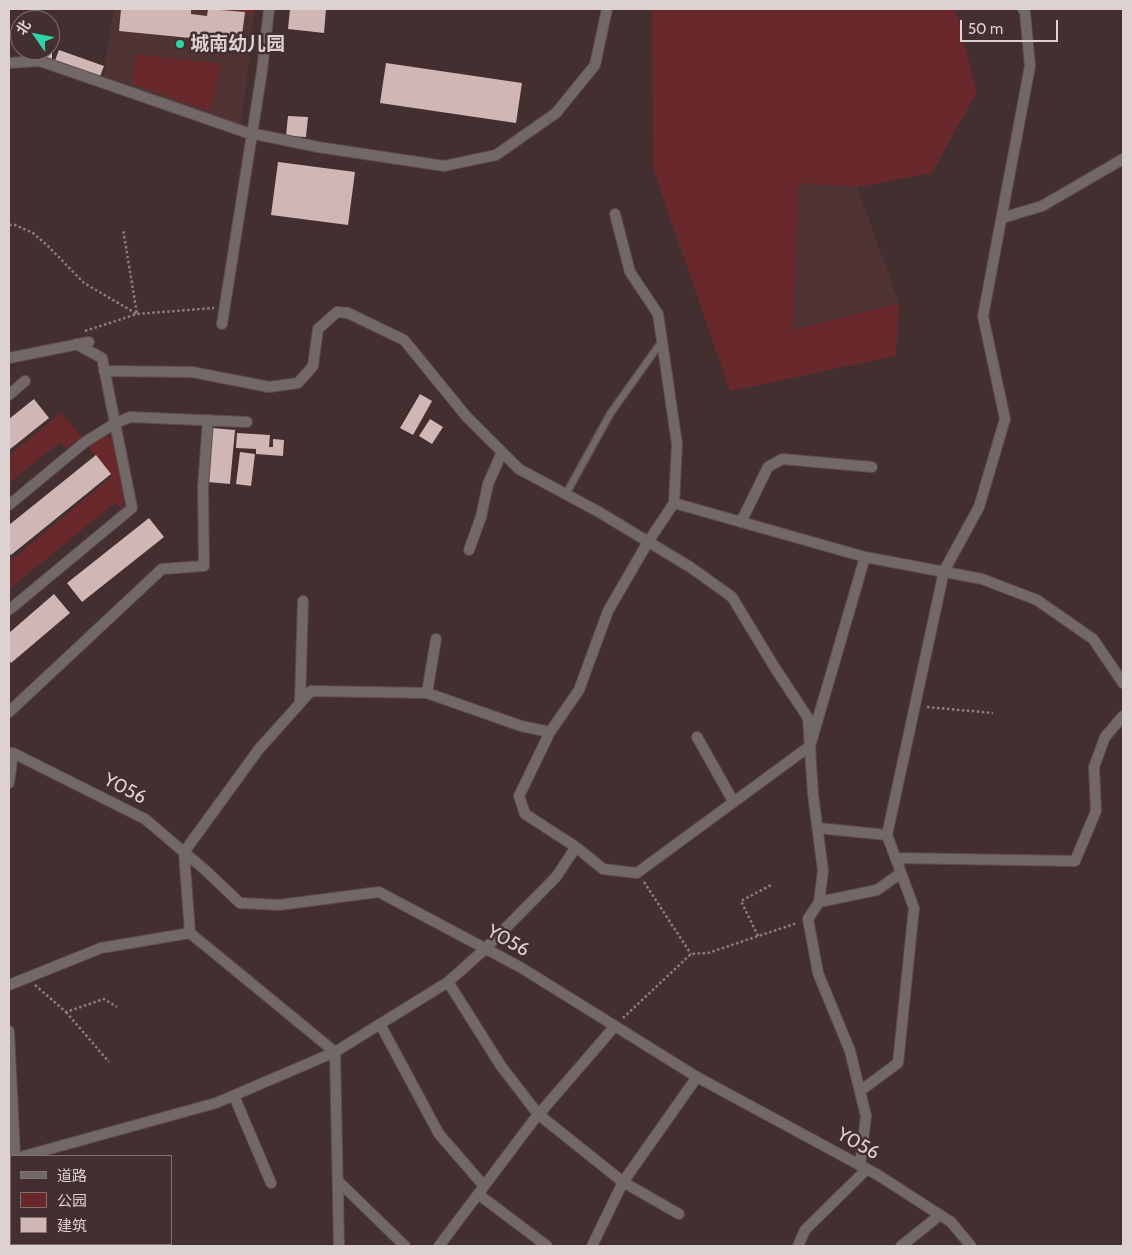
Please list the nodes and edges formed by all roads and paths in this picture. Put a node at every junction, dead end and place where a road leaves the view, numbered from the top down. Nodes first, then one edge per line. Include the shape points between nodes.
1 (269, 9) edge
2 (607, 9) edge
3 (1023, 9) edge
4 (9, 63) edge
5 (252, 133) junction
6 (1123, 159) edge
7 (614, 214) dead end
8 (1002, 218) junction
9 (9, 225) edge
10 (123, 229) dead end
11 (225, 307) junction
12 (136, 314) junction
13 (222, 324) dead end
14 (662, 341) junction
15 (89, 342) dead end
16 (71, 345) junction
17 (9, 358) edge
18 (104, 371) junction
19 (25, 381) dead end
20 (9, 395) edge
21 (208, 420) junction
22 (247, 422) dead end
23 (114, 424) junction
24 (502, 452) junction
25 (872, 467) dead end
26 (566, 494) junction
27 (674, 503) junction
28 (9, 505) edge
29 (741, 522) junction
30 (648, 542) junction
31 (468, 550) dead end
32 (865, 557) junction
33 (944, 572) junction
34 (303, 601) dead end
35 (9, 610) edge
36 (436, 639) dead end
37 (1123, 683) edge
38 (427, 693) junction
39 (300, 704) junction
40 (915, 706) junction
41 (9, 712) edge
42 (994, 713) dead end
43 (1123, 716) edge
44 (550, 732) junction
45 (698, 737) dead end
46 (810, 746) junction
47 (11, 753) edge
48 (9, 783) edge
49 (733, 801) junction
50 (818, 828) junction
51 (887, 836) junction
52 (576, 847) junction
53 (184, 852) junction
54 (896, 858) junction
55 (637, 872) junction
56 (901, 873) junction
57 (771, 885) dead end
58 (819, 902) junction
59 (808, 919) junction
60 (190, 933) junction
61 (758, 936) junction
62 (485, 949) junction
63 (691, 954) junction
64 (26, 978) junction
65 (448, 982) junction
66 (9, 985) edge
67 (116, 1007) dead end
68 (66, 1012) junction
69 (380, 1024) junction
70 (615, 1026) junction
71 (9, 1031) edge
72 (335, 1052) junction
73 (109, 1062) dead end
74 (697, 1077) junction
75 (860, 1091) junction
76 (234, 1096) junction
77 (538, 1114) junction
78 (15, 1155) edge
79 (28, 1155) edge
80 (863, 1167) junction
81 (339, 1182) junction
82 (624, 1182) junction
83 (271, 1183) dead end
84 (481, 1190) junction
85 (679, 1214) dead end
86 (940, 1215) junction
87 (339, 1246) edge
88 (405, 1246) edge
89 (439, 1246) edge
90 (547, 1246) edge
91 (592, 1246) edge
92 (798, 1246) edge
93 (901, 1246) edge
94 (971, 1246) edge

1 - 5 street
2 - 5 street via 595,65 556,113 496,155 444,166 318,147
3 - 8 street via 1030,66
4 - 5 street via 40,60
5 - 11 street
6 - 8 street via 1042,206
7 - 14 street via 630,272 658,314
8 - 33 street via 983,316 1005,419 979,507
9 - 12 path via 33,233 84,283
10 - 12 path
11 - 12 path
11 - 13 street
12 - 16 path via 85,330
14 - 26 lane via 610,414
14 - 27 street via 677,444
15 - 16 street
16 - 17 street
16 - 18 street via 102,358
18 - 23 street
18 - 24 street via 192,372 269,387 298,383 313,366 318,329 337,312 348,313 404,340 466,416
19 - 20 street
21 - 22 street
21 - 23 street via 130,417
21 - 41 street via 203,486 204,566 162,569
23 - 28 street via 85,442
23 - 35 street via 132,508
24 - 26 street via 519,469
24 - 31 street via 488,484 481,517
25 - 29 street via 782,459 768,467
26 - 30 street
27 - 29 street
27 - 30 street
29 - 32 street
30 - 44 street via 608,611 579,690
30 - 46 street via 732,597 808,718
32 - 33 street
32 - 46 street
33 - 37 street via 982,579 1037,600 1093,639
33 - 40 street
34 - 39 street
36 - 38 street
38 - 39 street via 312,691
38 - 44 street via 520,726
39 - 53 street via 259,748
40 - 42 path
40 - 51 street
43 - 54 street via 1105,737 1094,767 1096,811 1075,861
44 - 52 street via 519,796 525,814
45 - 49 street
46 - 49 street
46 - 50 street
47 - 48 street
47 - 53 street, Y056 / Y056 via 145,819
49 - 55 street
50 - 51 street
50 - 58 street via 823,870
51 - 54 street
52 - 55 street via 603,869
52 - 62 street via 556,877
53 - 60 street
53 - 62 street, Y056 / Y056 via 240,903 279,905 379,892
54 - 56 street
55 - 63 path
56 - 58 street via 877,890
56 - 75 street via 914,908 898,1063
57 - 61 path via 741,901
58 - 59 street
59 - 61 path
59 - 75 street via 818,973 850,1051
60 - 64 street via 101,948
60 - 72 street
61 - 63 path via 708,953
62 - 65 street
62 - 70 street, Y056 / Y056
63 - 70 path
64 - 66 street
64 - 68 path
65 - 69 street
65 - 77 street via 501,1066
67 - 68 path via 104,999
68 - 73 path
69 - 72 street
69 - 84 street via 439,1134
70 - 74 street, Y056 / Y056
70 - 77 street
71 - 78 street
72 - 76 street
72 - 81 street
74 - 80 street, Y056 / Y056
74 - 82 street
75 - 80 street via 866,1116
76 - 79 street
76 - 83 street
77 - 82 street
77 - 84 street
80 - 86 street, Y056 / Y056
80 - 92 street via 805,1230
81 - 87 street
81 - 88 street
82 - 85 street
82 - 91 street
84 - 89 street
84 - 90 street
86 - 93 street
86 - 94 street, Y056 / Y056 via 951,1222

